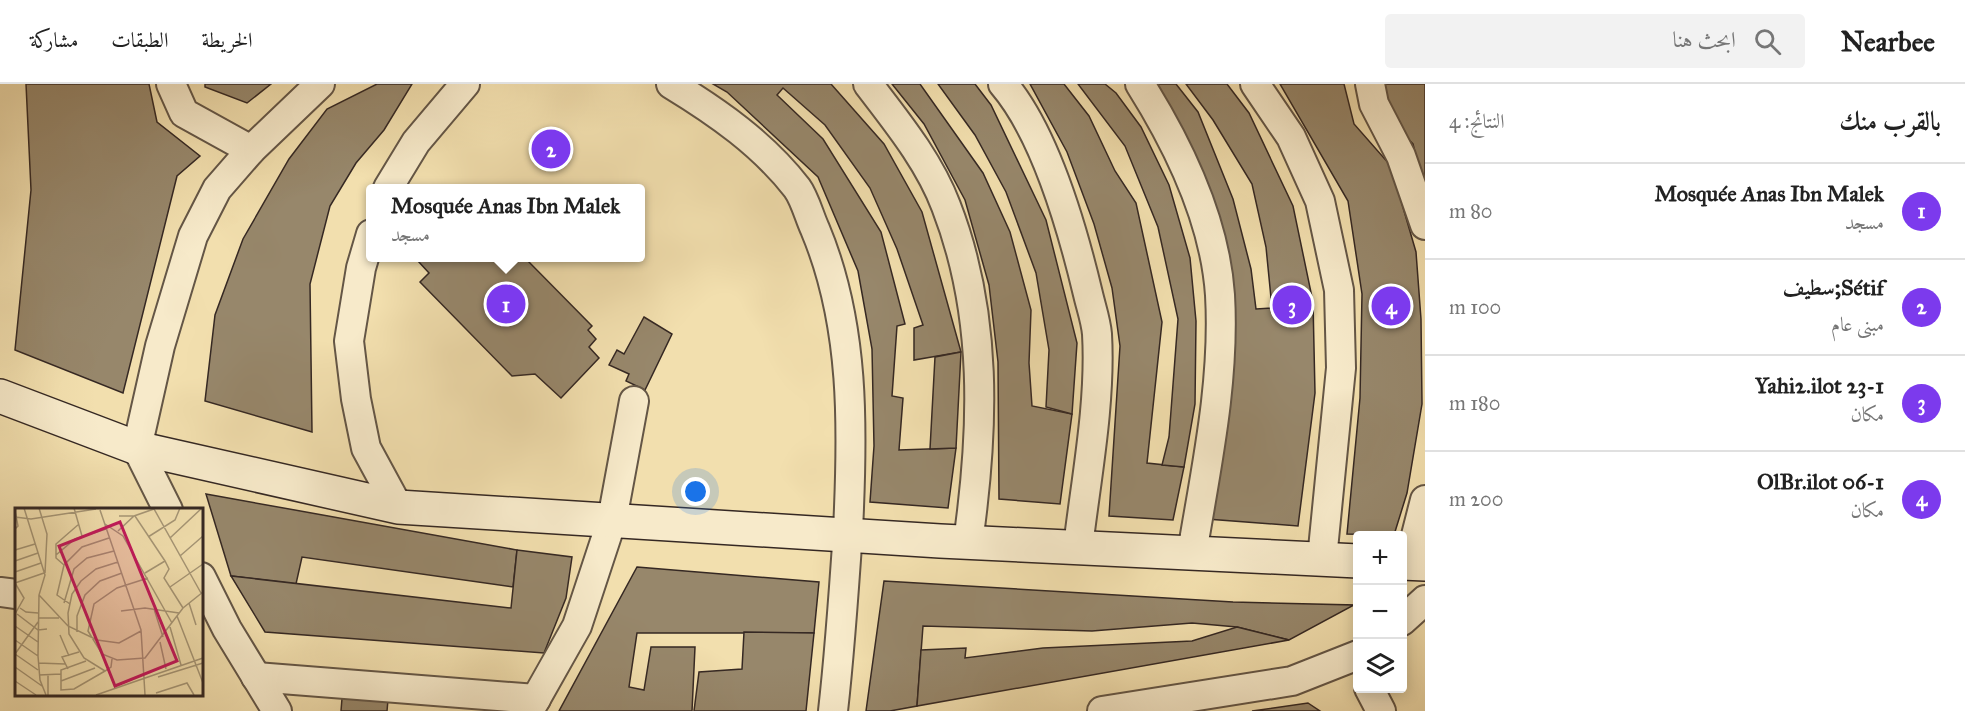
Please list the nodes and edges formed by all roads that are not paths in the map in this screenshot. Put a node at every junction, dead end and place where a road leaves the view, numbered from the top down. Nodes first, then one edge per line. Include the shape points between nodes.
1 (171, 84) edge
2 (320, 84) edge
3 (465, 84) edge
4 (671, 84) edge
5 (868, 84) edge
6 (1003, 84) edge
7 (1140, 84) edge
8 (1255, 84) edge
9 (1370, 84) edge
10 (251, 150) junction
11 (391, 184) edge
12 (1425, 225) edge
13 (366, 251) edge
14 (4, 394) edge
15 (634, 401) dead end
16 (137, 448) junction
17 (1425, 500) edge
18 (398, 507) junction
19 (167, 508) edge
20 (612, 520) junction
21 (847, 535) junction
22 (968, 542) junction
23 (1078, 548) junction
24 (1192, 553) junction
25 (1322, 559) junction
26 (1353, 561) edge
27 (1412, 563) edge
28 (202, 581) edge
29 (0, 592) edge
30 (15, 594) edge
31 (1425, 600) edge
32 (1407, 616) edge
33 (214, 626) edge
34 (1353, 661) edge
35 (256, 677) junction
36 (1371, 693) edge
37 (532, 705) edge
38 (277, 711) edge
39 (833, 711) edge
40 (1102, 711) edge
41 (1380, 711) edge

1 - 10 street via 184,113
2 - 10 street
3 - 11 street via 416,142
4 - 21 street via 762,150 798,189 821,243 839,298 848,376 852,448
5 - 22 street via 910,139 946,205 978,328 981,411
6 - 23 street via 1013,95 1042,151 1084,275 1097,333 1096,391
7 - 24 street via 1170,133 1191,182 1210,237 1220,293 1220,357 1214,417
8 - 25 street via 1291,137 1320,201 1339,290 1341,368
9 - 12 street via 1374,104 1401,156
10 - 16 street via 217,189 193,236 160,346
13 - 18 street via 350,341 356,399 366,448
14 - 16 main road
15 - 20 street
16 - 18 main road
16 - 19 street
17 - 27 street
18 - 20 main road
20 - 21 main road
20 - 37 street via 578,626
21 - 22 main road
21 - 39 street via 842,636
22 - 23 main road
23 - 24 main road
24 - 25 main road
25 - 26 main road
28 - 33 street
29 - 30 street
31 - 32 street
33 - 35 street
34 - 40 street via 1292,681
35 - 37 street
35 - 38 street
36 - 41 street

